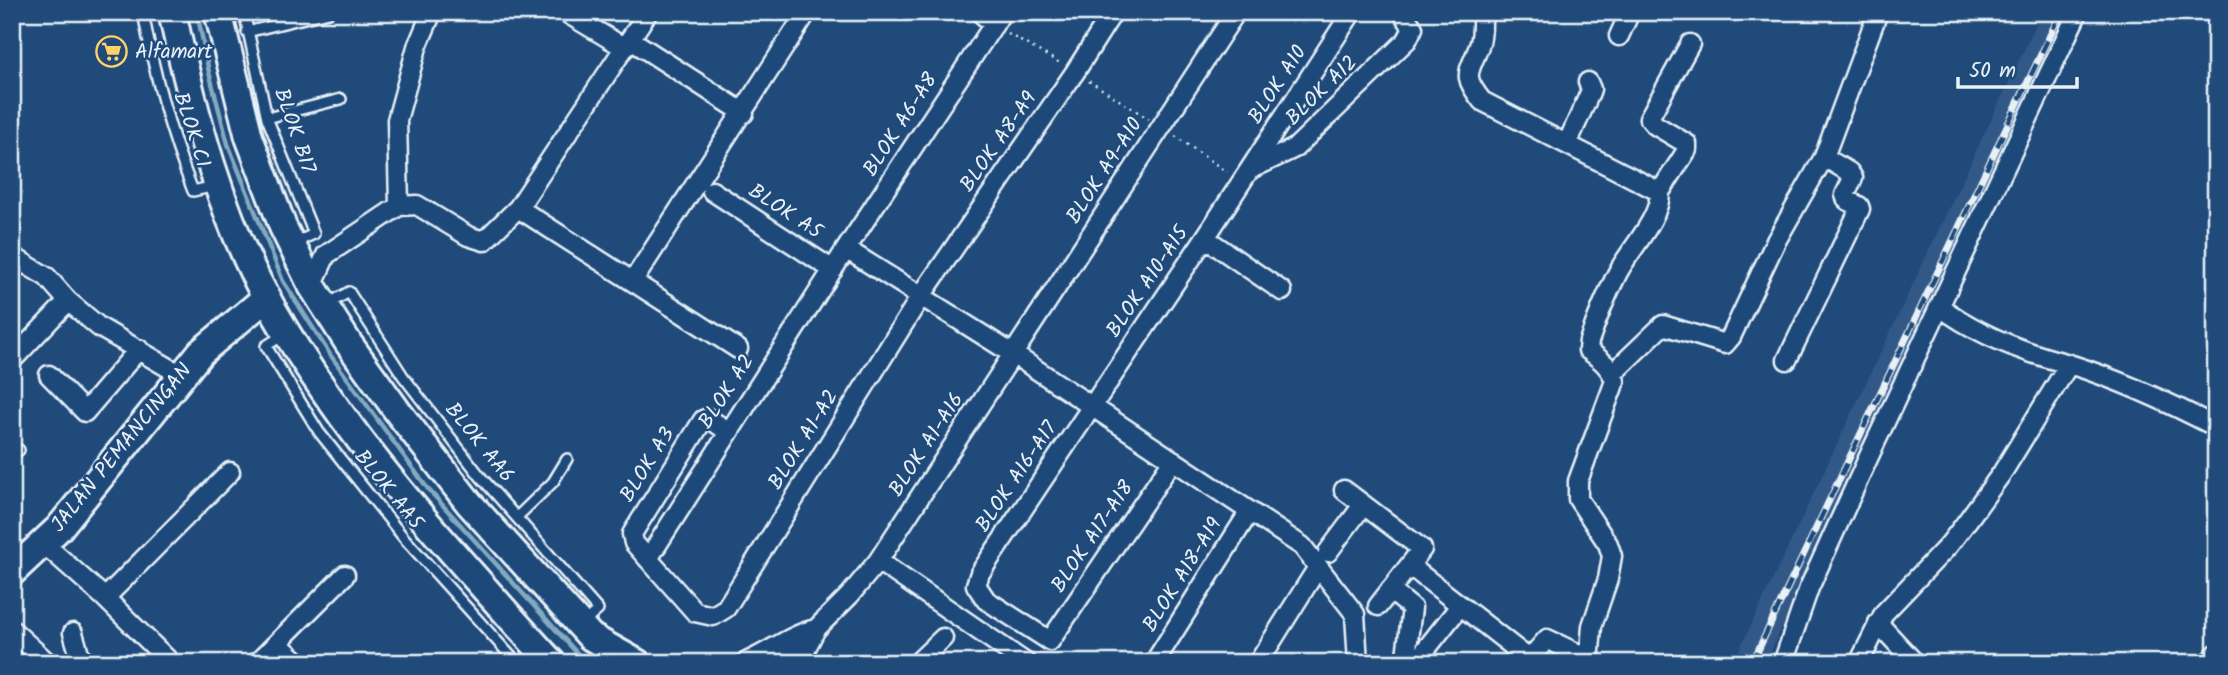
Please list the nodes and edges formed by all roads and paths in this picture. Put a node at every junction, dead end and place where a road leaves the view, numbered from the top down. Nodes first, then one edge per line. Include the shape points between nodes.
1 (143, 12) edge
2 (172, 12) edge
3 (218, 12) edge
4 (244, 12) edge
5 (329, 12) edge
6 (432, 12) edge
7 (565, 12) edge
8 (648, 12) edge
9 (807, 12) edge
10 (980, 12) edge
11 (1112, 12) edge
12 (1236, 12) edge
13 (1352, 12) edge
14 (1402, 12) edge
15 (1482, 12) edge
16 (1630, 12) edge
17 (1878, 12) edge
18 (2078, 12) edge
19 (998, 19) edge
20 (247, 32) junction
21 (1619, 36) dead end
22 (628, 44) junction
23 (1690, 44) dead end
24 (1076, 72) junction
25 (1588, 82) dead end
26 (341, 99) dead end
27 (744, 113) junction
28 (267, 118) junction
29 (1161, 127) junction
30 (1567, 144) junction
31 (1824, 157) junction
32 (1245, 176) junction
33 (219, 186) junction
34 (712, 191) dead end
35 (1660, 192) junction
36 (399, 206) junction
37 (518, 208) junction
38 (1205, 239) junction
39 (292, 244) junction
40 (846, 249) junction
41 (12, 257) edge
42 (833, 270) junction
43 (634, 281) junction
44 (1282, 291) dead end
45 (318, 296) junction
46 (921, 296) junction
47 (68, 300) junction
48 (269, 302) junction
49 (1939, 306) junction
50 (287, 332) junction
51 (139, 349) junction
52 (738, 349) dead end
53 (1013, 354) junction
54 (16, 356) dead end
55 (1787, 360) dead end
56 (2069, 364) junction
57 (1613, 373) junction
58 (49, 375) dead end
59 (181, 375) junction
60 (1091, 406) junction
61 (2216, 427) edge
62 (729, 432) junction
63 (568, 459) dead end
64 (1173, 460) junction
65 (230, 472) dead end
66 (456, 488) junction
67 (1344, 490) dead end
68 (1363, 505) junction
69 (1250, 511) junction
70 (421, 517) junction
71 (517, 517) junction
72 (42, 542) junction
73 (1328, 552) dead end
74 (648, 559) junction
75 (878, 561) junction
76 (1410, 566) junction
77 (1318, 567) junction
78 (12, 572) edge
79 (345, 575) dead end
80 (1390, 590) junction
81 (105, 598) junction
82 (1378, 606) dead end
83 (1460, 606) junction
84 (1878, 623) junction
85 (581, 625) junction
86 (816, 629) junction
87 (12, 630) edge
88 (73, 633) dead end
89 (943, 638) dead end
90 (1050, 641) joint
91 (276, 643) junction
92 (2216, 654) edge
93 (543, 657) edge
94 (754, 661) edge
95 (1528, 661) edge
96 (1589, 661) edge
97 (48, 663) edge
98 (82, 663) edge
99 (172, 663) edge
100 (257, 663) edge
101 (299, 663) edge
102 (517, 663) edge
103 (637, 663) edge
104 (782, 663) edge
105 (917, 663) edge
106 (1026, 663) edge
107 (1154, 663) edge
108 (1258, 663) edge
109 (1358, 663) edge
110 (1414, 663) edge
111 (1783, 663) edge
112 (1859, 663) edge
113 (1915, 663) edge
114 (2209, 663) edge

1 - 33 lane, BLOK C1 via 152,64 193,191
2 - 33 street via 199,127
3 - 39 street via 249,137
4 - 20 lane, BLOK B17
5 - 20 lane
6 - 36 street via 397,120
7 - 22 street
8 - 22 street
9 - 27 street
10 - 19 street
11 - 24 street, BLOK A8-A9
12 - 29 street, BLOK A9-A10
13 - 32 street, BLOK A10
14 - 32 street, BLOK A12 via 1413,28 1407,40 1295,148
15 - 30 street via 1480,44 1469,66 1469,85 1482,102
16 - 21 street
17 - 31 street
18 - 49 street
19 - 24 path
19 - 40 street, BLOK A6-A8
20 - 28 lane, BLOK B17
22 - 27 street
22 - 37 street
23 - 35 street via 1649,118 1687,144 1688,150
24 - 29 path
24 - 46 street, BLOK A8-A9
25 - 30 street via 1591,89
26 - 28 lane
27 - 43 street
28 - 39 lane, BLOK B17 via 314,234
29 - 32 path
29 - 53 street, BLOK A9-A10
30 - 35 street
31 - 55 street via 1853,177 1845,195 1860,209
31 - 57 street via 1725,344 1663,325
32 - 38 street, BLOK A10-A15
33 - 48 street
34 - 42 street, BLOK A5
35 - 57 street via 1656,213 1617,272 1589,341 1588,350
36 - 37 street via 417,205 484,242
36 - 45 street via 326,255
37 - 43 street
38 - 44 street
38 - 60 street, BLOK A10-A15
39 - 45 street
40 - 42 street, BLOK A2
40 - 46 street
41 - 47 street via 47,277
42 - 62 street, BLOK A2
43 - 52 street
45 - 66 street
45 - 71 lane, BLOK AA6 via 349,292 403,376
46 - 53 street
46 - 74 street, BLOK A1-A2 via 726,608 713,616 695,612
47 - 51 street via 99,327
47 - 54 street
48 - 50 street
48 - 59 street, JALAN PEMANCINGAN via 201,352
49 - 56 street via 1982,334
49 - 111 street via 1809,588
50 - 70 street
50 - 102 lane, BLOK AA5 via 265,346 319,432 404,538
51 - 58 street via 85,412
51 - 59 street
53 - 60 street
53 - 75 street, BLOK A1-A16
56 - 61 street via 2170,403
56 - 84 street via 2003,473 1948,546
57 - 96 street via 1615,381 1578,481 1578,499 1612,556 1592,626
59 - 72 street, JALAN PEMANCINGAN via 59,528
60 - 64 street
60 - 90 street, BLOK A16-A17 via 976,585 986,600
62 - 74 street, BLOK A2
62 - 74 street, BLOK A3 via 708,418 703,420 632,534
63 - 71 lane via 553,482
64 - 69 street
64 - 90 street, BLOK A17-A18
65 - 81 street
66 - 70 street
66 - 85 street
67 - 68 street
68 - 73 street
68 - 76 street via 1422,549
69 - 77 street via 1302,546
69 - 107 street, BLOK A18-A19
70 - 93 street
71 - 85 lane, BLOK AA6 via 598,610
72 - 78 street, JALAN PEMANCINGAN
72 - 81 street
75 - 86 street, BLOK A1-A16
75 - 106 street
76 - 80 street
76 - 83 street
77 - 108 street
77 - 109 street via 1355,614
79 - 91 street
80 - 82 street
80 - 110 street via 1412,608 1406,656
81 - 99 street
83 - 95 street
83 - 110 street
84 - 112 street
84 - 113 street
85 - 103 street
86 - 94 street via 800,633
86 - 104 street, BLOK A1-A16 via 806,648
87 - 97 street
88 - 98 street
89 - 105 street
91 - 100 street
91 - 101 street
92 - 114 street
95 - 96 street via 1547,639

